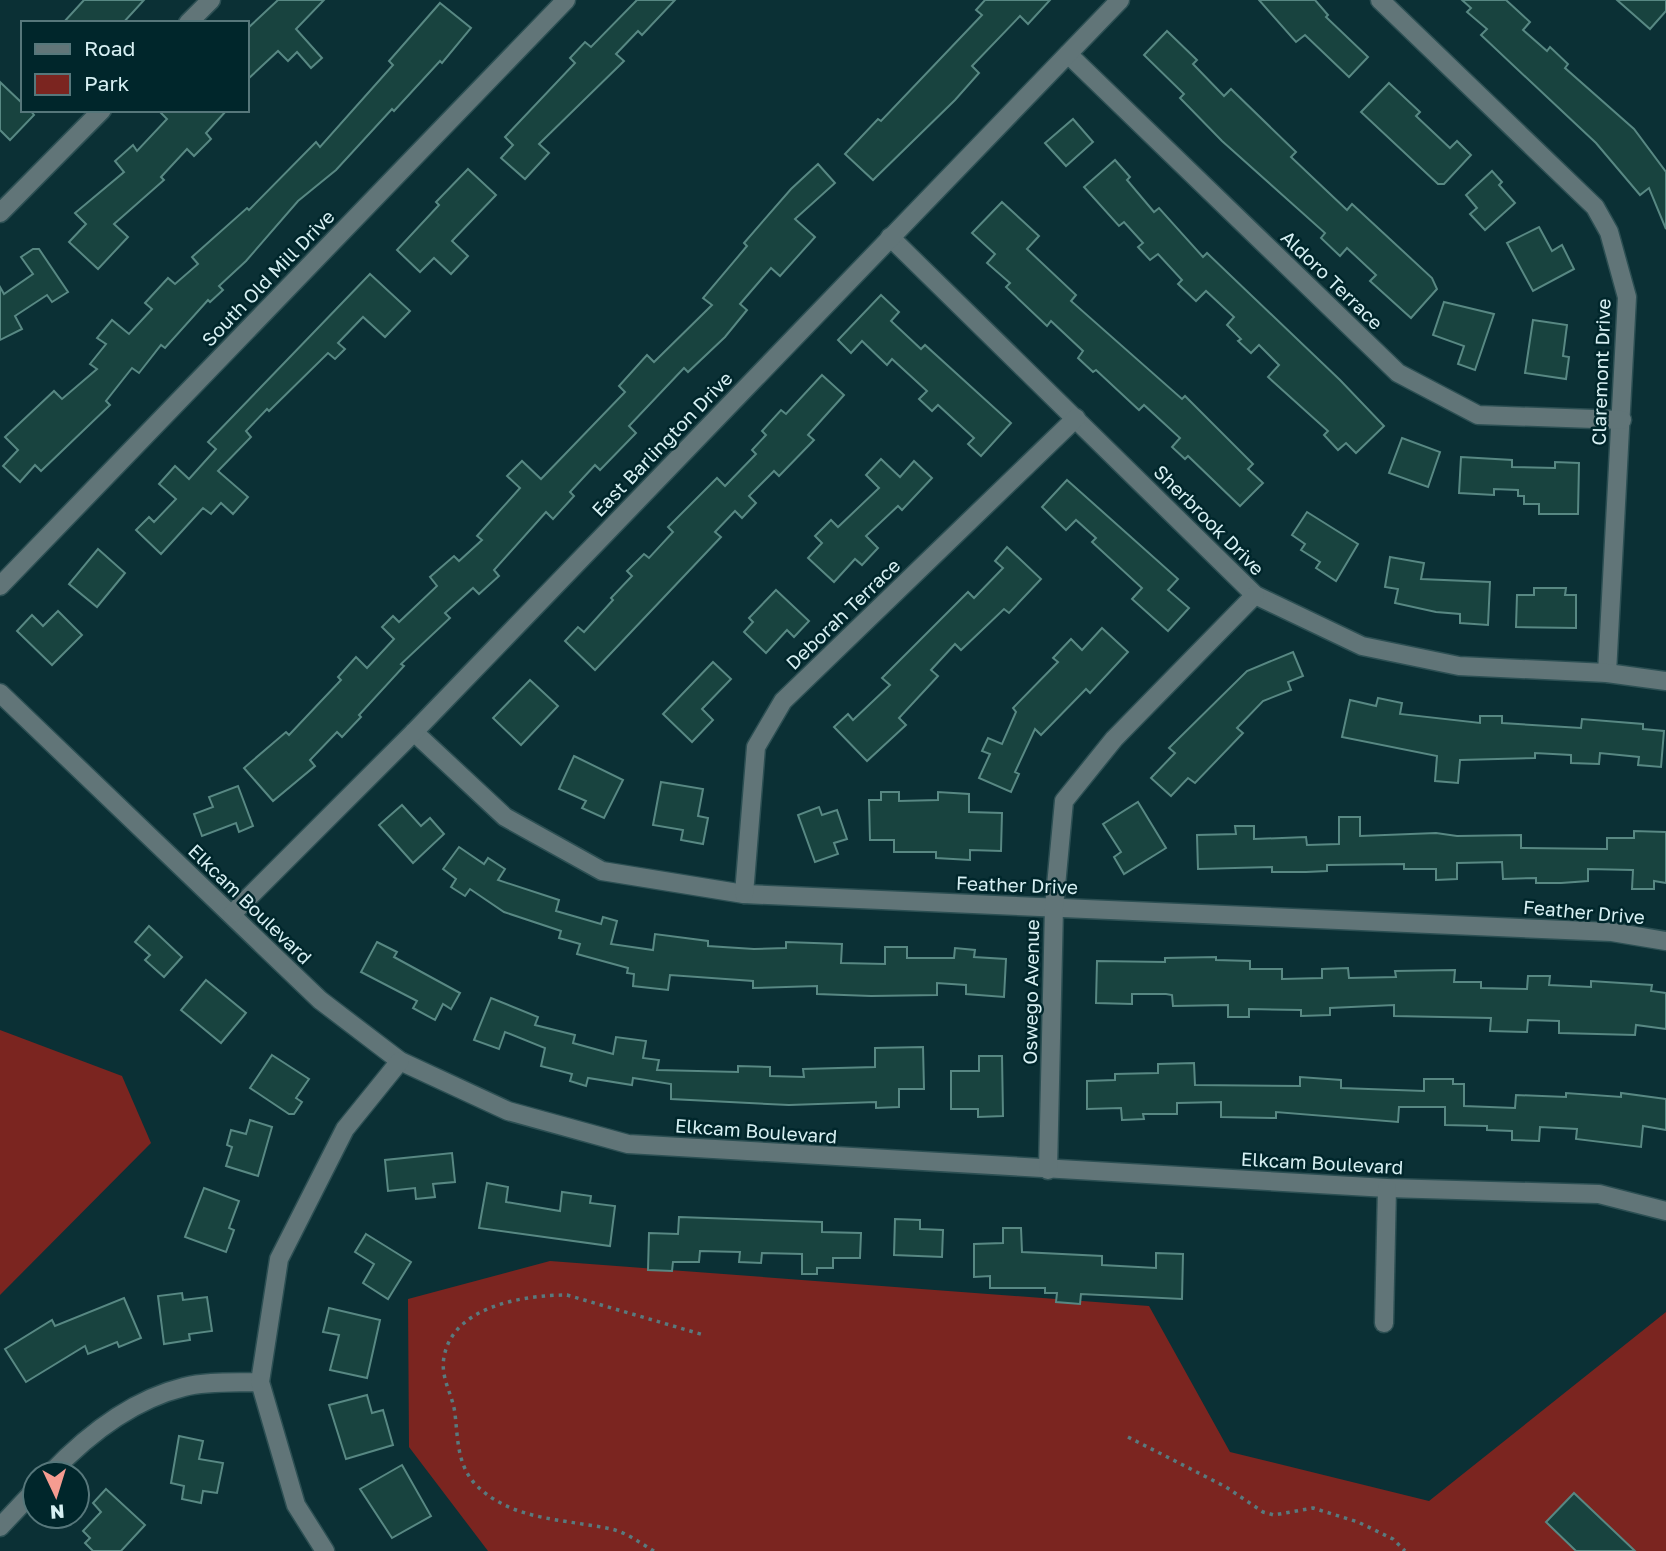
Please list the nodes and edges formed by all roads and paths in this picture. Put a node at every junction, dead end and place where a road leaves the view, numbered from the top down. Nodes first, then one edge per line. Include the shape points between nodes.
1 (211, 0) edge
2 (566, 0) edge
3 (1120, 0) edge
4 (1380, 0) edge
5 (190, 21) edge
6 (1068, 54) junction
7 (100, 112) edge
8 (0, 213) edge
9 (890, 236) junction
10 (1076, 418) junction
11 (1622, 420) junction
12 (0, 586) edge
13 (1255, 595) junction
14 (1607, 673) junction
15 (1666, 681) edge
16 (0, 693) edge
17 (414, 732) junction
18 (744, 894) junction
19 (1054, 907) junction
20 (232, 914) junction
21 (1666, 941) edge
22 (400, 1061) junction
23 (1048, 1170) junction
24 (1387, 1188) junction
25 (1666, 1211) edge
26 (1384, 1323) dead end
27 (704, 1335) dead end
28 (260, 1382) junction
29 (1128, 1437) dead end
30 (63, 1460) edge
31 (21, 1505) edge
32 (0, 1527) edge
33 (325, 1551) edge
34 (654, 1551) edge
35 (1405, 1551) edge

1 - 5 street
2 - 12 street, South Old Mill Drive
3 - 6 street, East Barlington Drive
4 - 11 street, Claremont Drive via 1595,207 1609,232 1627,297
6 - 9 street, East Barlington Drive
6 - 11 street, Aldoro Terrace via 1398,373 1478,415
7 - 8 street
9 - 10 street, Sherbrook Drive
9 - 17 street, East Barlington Drive
10 - 13 street, Sherbrook Drive
10 - 18 street, Deborah Terrace via 783,701 756,747
11 - 14 street, Claremont Drive
13 - 14 street, Sherbrook Drive via 1362,646 1459,666
13 - 19 street, Oswego Avenue via 1114,739 1064,801
14 - 15 street, Sherbrook Drive
16 - 20 street, Elkcam Boulevard
17 - 18 street, Feather Drive via 505,817 602,871
17 - 20 street, East Barlington Drive
18 - 19 street, Feather Drive
19 - 21 street, Feather Drive via 1612,932
19 - 23 street, Oswego Avenue
20 - 22 street, Elkcam Boulevard via 320,1000
22 - 23 street, Elkcam Boulevard via 508,1111 628,1144
22 - 28 street via 345,1129 279,1259
23 - 24 street, Elkcam Boulevard
24 - 25 street, Elkcam Boulevard via 1599,1194
24 - 26 street
27 - 34 path via 568,1296 550,1295 469,1317 459,1325 444,1357 458,1450 476,1485 526,1514 613,1529
28 - 30 street via 187,1386 154,1396 128,1409
28 - 33 street via 296,1505
29 - 35 path via 1226,1486 1263,1512 1274,1515 1313,1508 1358,1522 1393,1539
31 - 32 street

